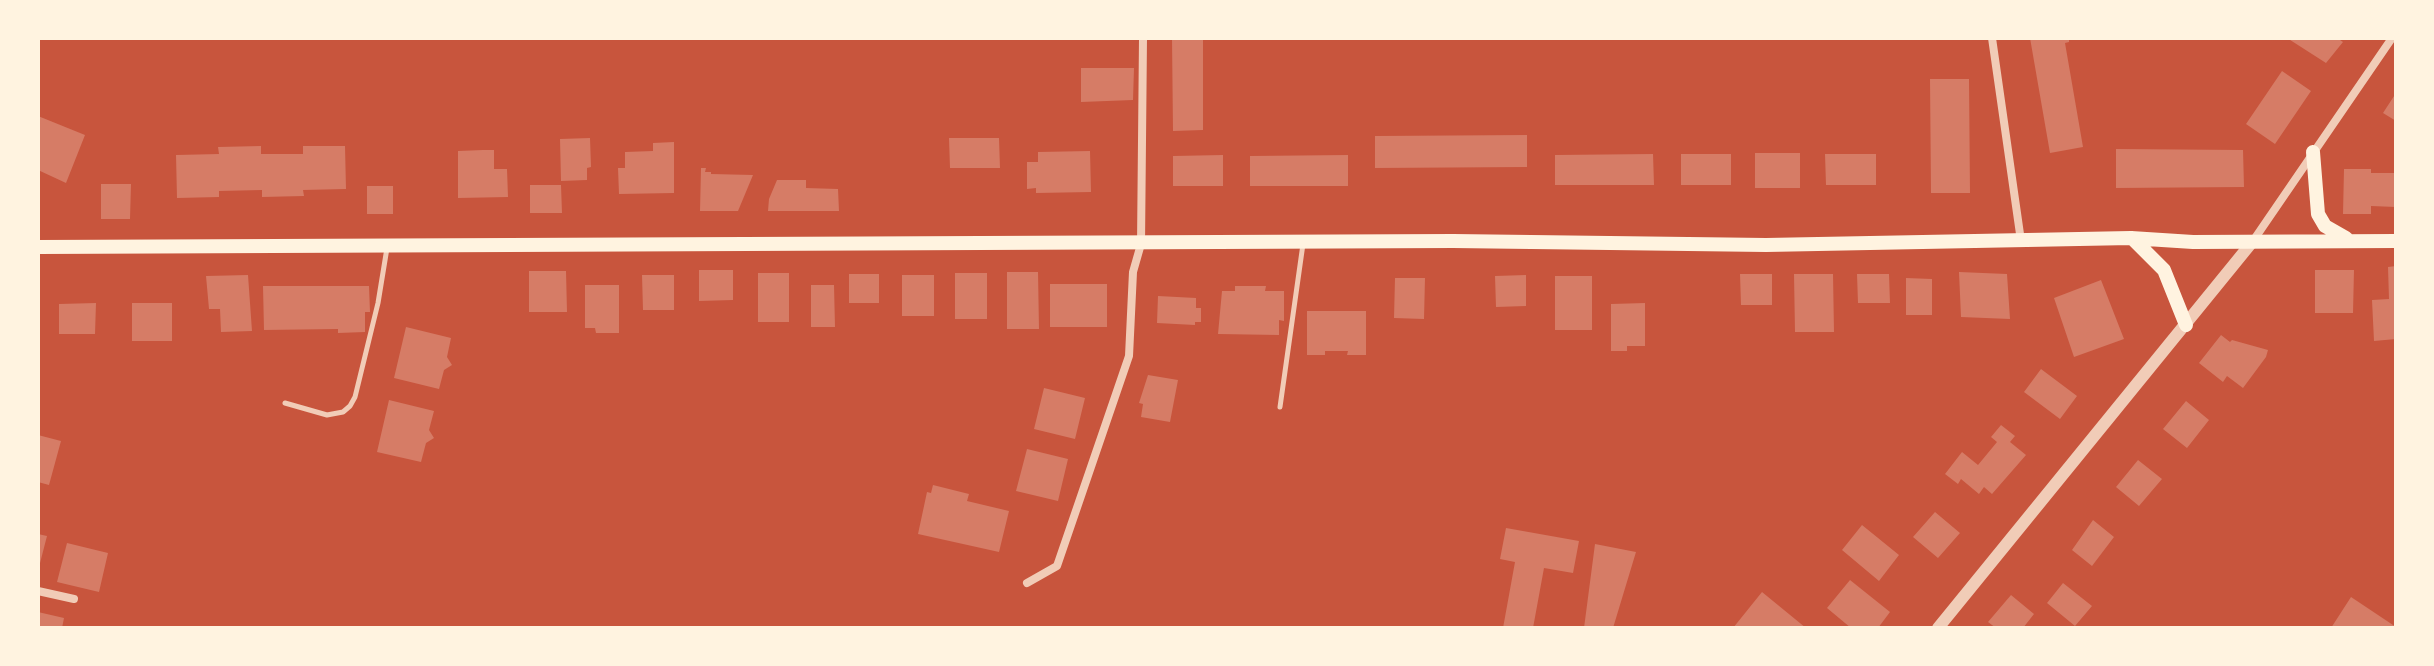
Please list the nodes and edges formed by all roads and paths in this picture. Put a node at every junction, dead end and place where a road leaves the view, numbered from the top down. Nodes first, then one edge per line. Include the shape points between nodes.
1 (1143, 38) edge
2 (1992, 38) edge
3 (2392, 38) edge
4 (2313, 152) junction
5 (2131, 238) junction
6 (2350, 240) junction
7 (2021, 241) junction
8 (2253, 241) junction
9 (2396, 241) edge
10 (1303, 243) junction
11 (1141, 244) junction
12 (38, 247) edge
13 (387, 247) junction
14 (2186, 325) junction
15 (285, 403) dead end
16 (1280, 407) dead end
17 (1027, 583) dead end
18 (38, 591) edge
19 (74, 599) dead end
20 (1938, 628) edge

1 - 11 street
2 - 7 street
3 - 4 street
4 - 6 main road via 2318,214 2330,230
4 - 8 street
5 - 7 main road
5 - 8 main road
5 - 14 main road via 2164,270
6 - 8 main road
6 - 9 main road
7 - 10 main road
8 - 14 street
10 - 11 main road
10 - 16 lane
11 - 13 main road
11 - 17 street via 1133,272 1125,375 1057,566
12 - 13 main road
13 - 15 lane via 350,406 327,415
14 - 20 street
18 - 19 street

